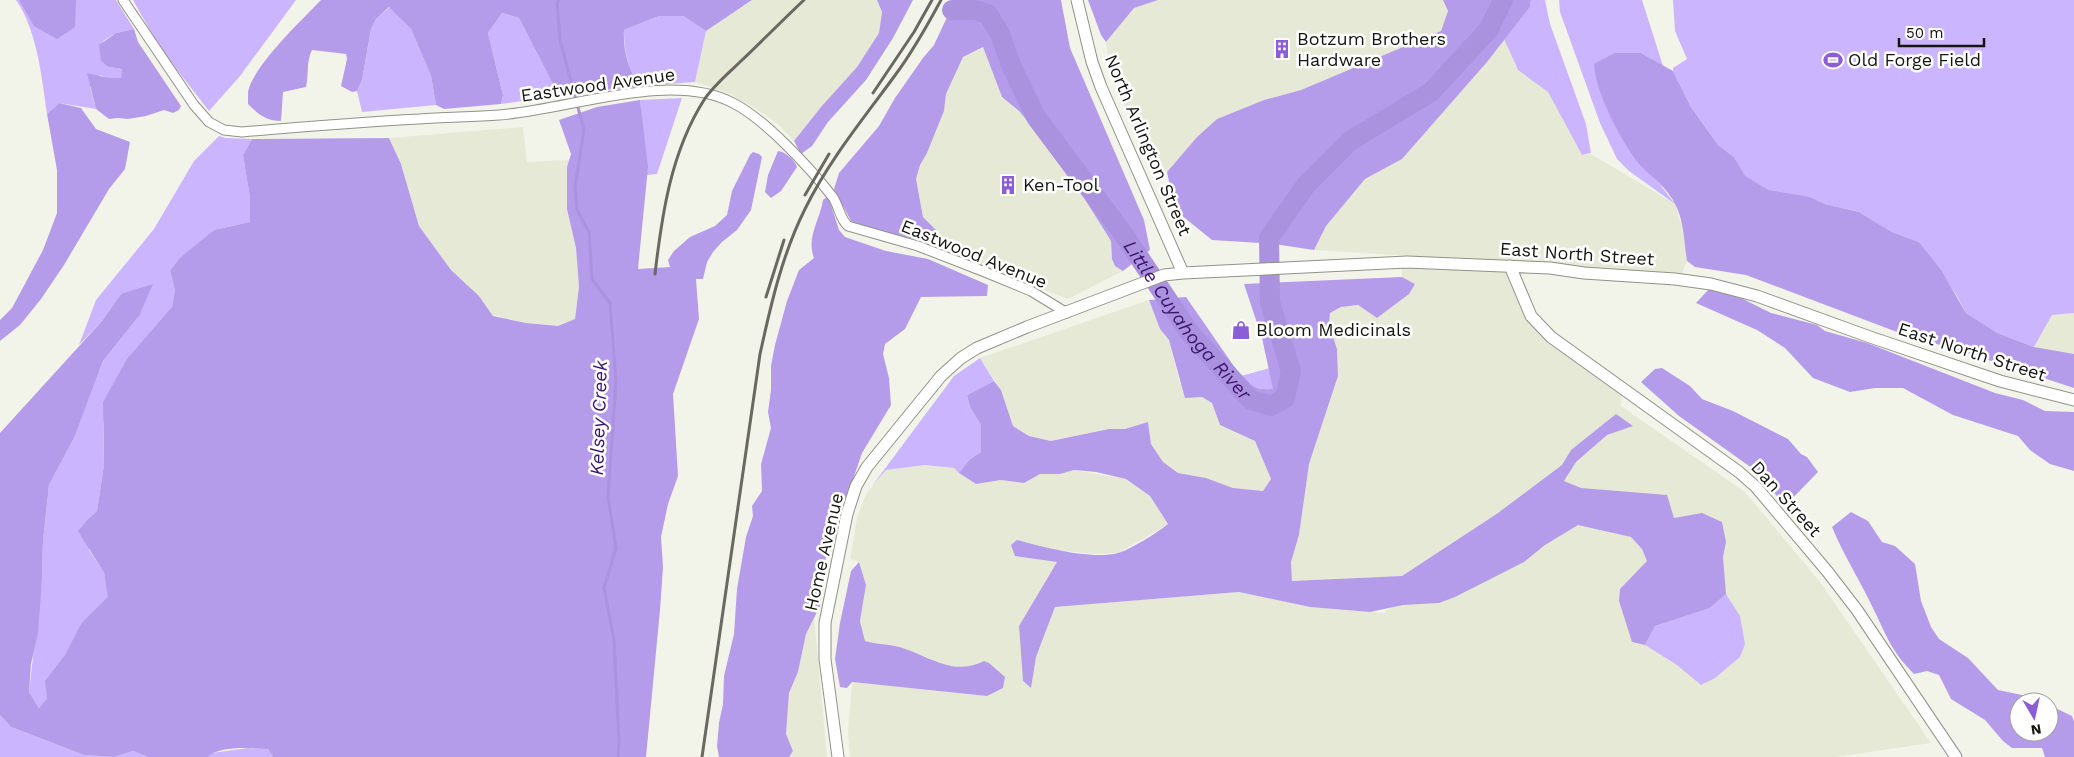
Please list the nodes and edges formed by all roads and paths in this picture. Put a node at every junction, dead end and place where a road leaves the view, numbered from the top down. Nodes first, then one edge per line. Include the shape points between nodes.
1 (123, 0) edge
2 (1077, 0) edge
3 (1510, 266) junction
4 (1183, 273) junction
5 (1067, 313) junction
6 (2074, 400) edge
7 (838, 757) edge
8 (1956, 757) edge

1 - 5 street, Eastwood Avenue via 194,105 210,122 224,130 242,132 500,115 674,90 719,96 758,118 799,159 834,197 848,226 918,246 985,272 1031,291
2 - 4 street, North Arlington Street via 1101,87
3 - 4 street, East North Street via 1407,262
3 - 6 street, East North Street via 1675,279 1721,286 1967,370
3 - 8 street, Dan Street via 1531,316 1551,337 1756,487 1857,610
4 - 5 street, East North Street via 1164,275
5 - 7 street, Home Avenue via 977,348 953,364 882,447 856,486 842,532 825,632 825,659

